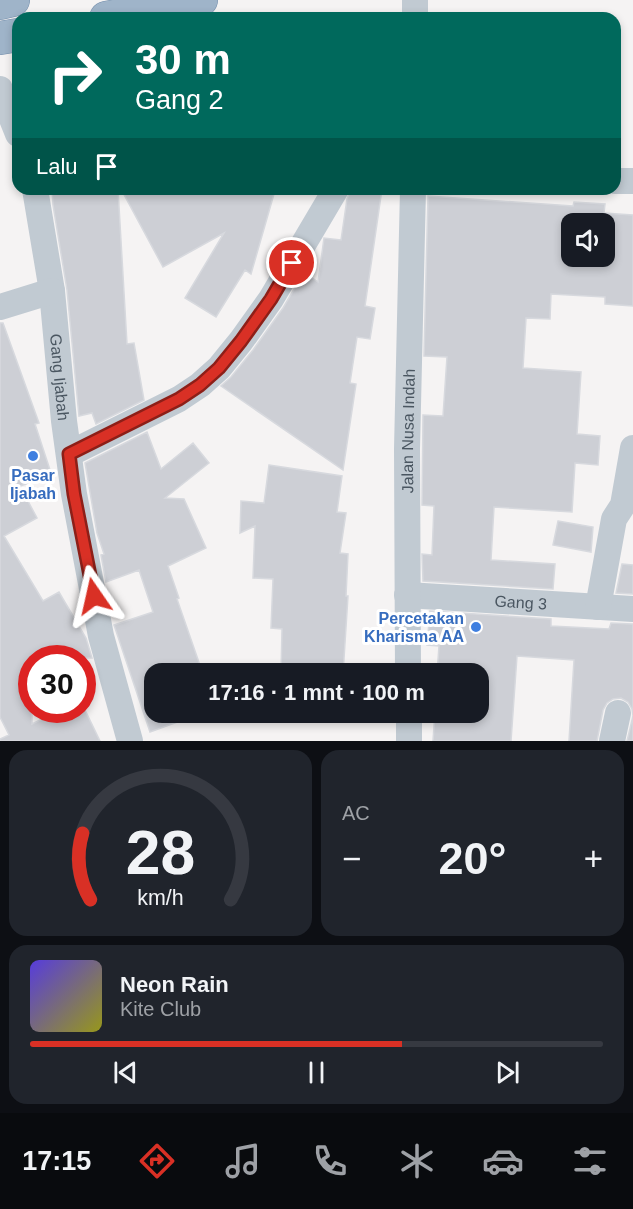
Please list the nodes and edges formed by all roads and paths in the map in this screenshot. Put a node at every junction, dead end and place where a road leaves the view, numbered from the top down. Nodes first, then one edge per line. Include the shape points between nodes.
1 (13, 0) edge
2 (201, 0) edge
3 (0, 3) edge
4 (138, 12) edge
5 (0, 89) edge
6 (12, 119) edge
7 (36, 195) edge
8 (332, 195) edge
9 (412, 195) edge
10 (52, 291) junction
11 (0, 307) edge
12 (633, 448) edge
13 (69, 454) junction
14 (407, 595) junction
15 (598, 607) junction
16 (633, 609) edge
17 (408, 663) edge
18 (618, 713) dead end
19 (409, 723) edge
20 (130, 741) edge
21 (409, 741) edge
22 (612, 741) edge

1 - 3 highway
2 - 4 highway
5 - 6 street
7 - 10 street, Gang Ijabah
8 - 13 street via 271,299 219,368 179,399
9 - 14 street, Jalan Nusa Indah
10 - 11 street
10 - 13 street, Gang Ijabah
12 - 15 street via 623,505 614,519
13 - 20 street, Gang Ijabah via 101,636
14 - 15 street, Gang 3
14 - 17 street, Jalan Nusa Indah
15 - 16 street, Gang 3
18 - 22 street
19 - 21 street

